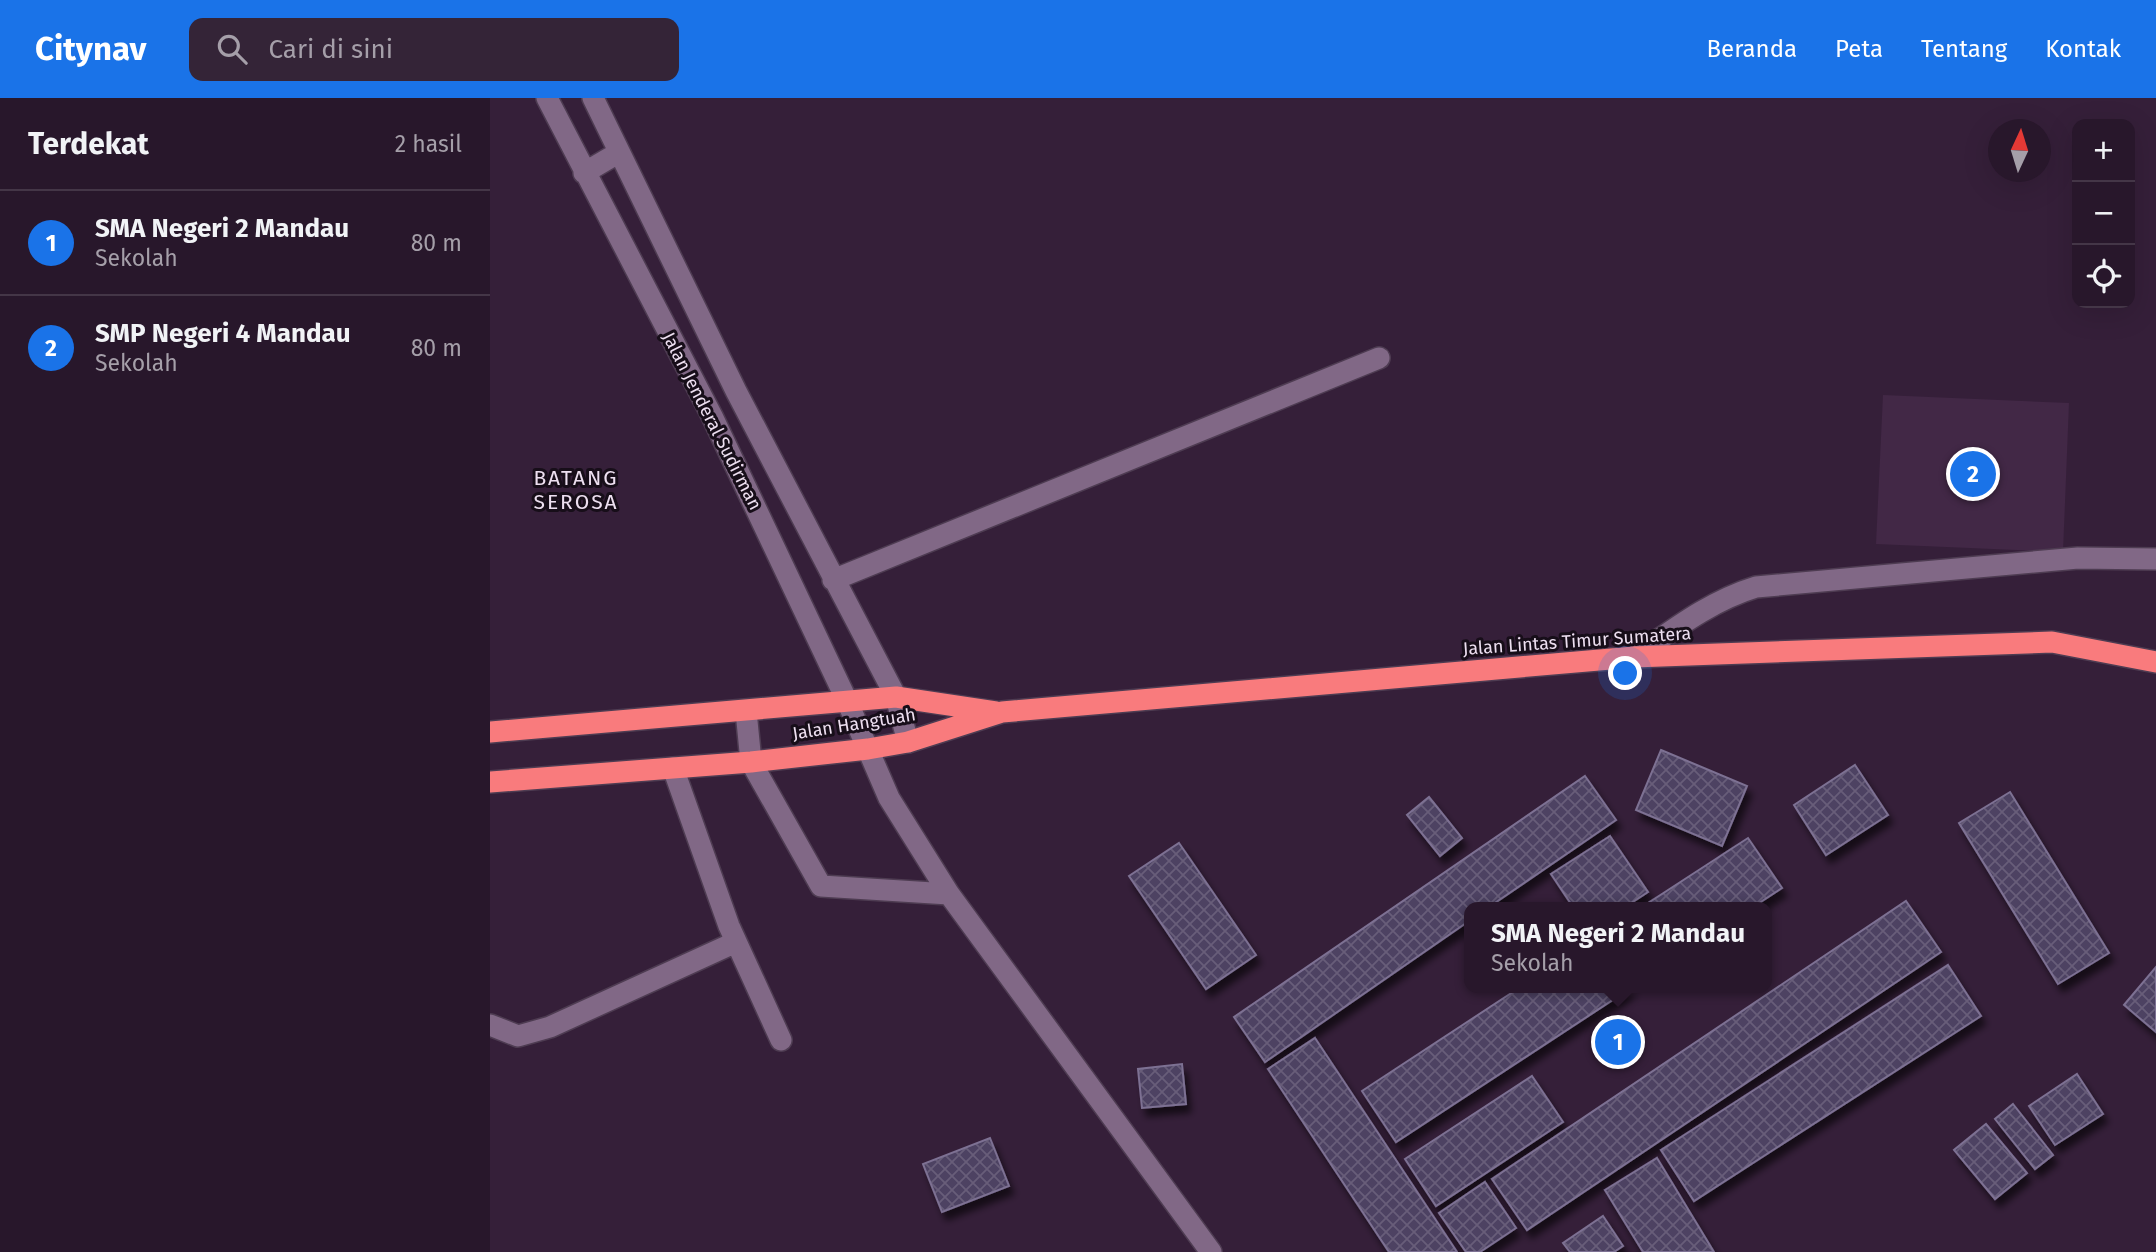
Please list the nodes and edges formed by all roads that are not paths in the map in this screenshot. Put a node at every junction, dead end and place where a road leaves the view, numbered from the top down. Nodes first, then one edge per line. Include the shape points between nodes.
1 (547, 98) edge
2 (593, 98) edge
3 (618, 153) junction
4 (584, 173) junction
5 (1379, 358) dead end
6 (2156, 559) edge
7 (833, 580) junction
8 (1634, 657) junction
9 (2156, 662) edge
10 (896, 697) junction
11 (847, 701) junction
12 (746, 711) junction
13 (1002, 712) junction
14 (490, 732) edge
15 (908, 742) junction
16 (868, 749) junction
17 (751, 762) junction
18 (673, 768) junction
19 (490, 782) edge
20 (948, 894) junction
21 (736, 942) junction
22 (490, 1025) edge
23 (780, 1040) dead end
24 (1211, 1252) edge

1 - 4 street, Jalan Jenderal Sudirman
2 - 3 street, Jalan Jenderal Sudirman
3 - 4 street
3 - 7 street, Jalan Jenderal Sudirman
4 - 11 street, Jalan Jenderal Sudirman via 712,416
5 - 7 street
6 - 8 street via 2078,558 1756,587 1705,607
7 - 10 street, Jalan Jenderal Sudirman
8 - 9 highway, Jalan Lintas Timur Sumatera via 2052,642
8 - 13 highway, Jalan Lintas Timur Sumatera
10 - 11 highway, Jalan Hangtuah
10 - 13 highway, Jalan Hangtuah
10 - 15 street, Jalan Jenderal Sudirman
11 - 12 highway, Jalan Hangtuah
11 - 16 street, Jalan Jenderal Sudirman
12 - 14 highway, Jalan Hangtuah
12 - 17 street
13 - 15 highway, Jalan Hangtuah
15 - 16 highway, Jalan Hangtuah
16 - 17 highway, Jalan Hangtuah
16 - 20 street, Jalan Jenderal Sudirman via 889,798
17 - 18 highway, Jalan Hangtuah
17 - 20 street via 821,886
18 - 19 highway, Jalan Hangtuah
18 - 21 street
20 - 24 street, Jalan Jenderal Sudirman
21 - 22 street via 550,1027 518,1036
21 - 23 street

